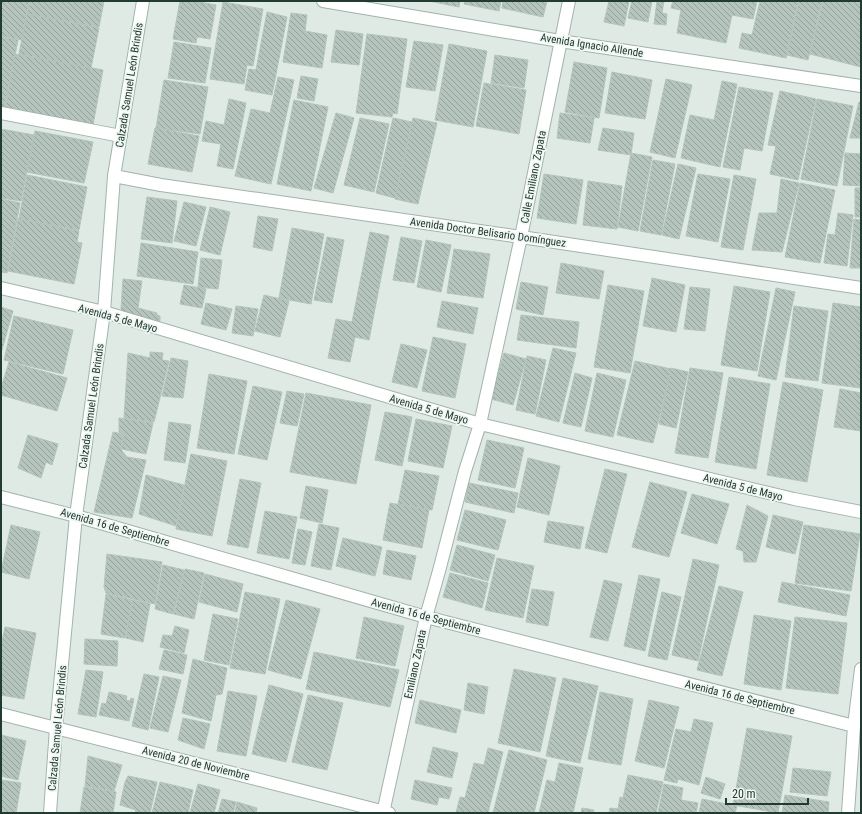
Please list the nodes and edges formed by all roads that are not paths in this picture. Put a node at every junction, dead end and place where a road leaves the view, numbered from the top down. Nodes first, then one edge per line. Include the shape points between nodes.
1 (143, 1) edge
2 (323, 1) edge
3 (569, 1) edge
4 (560, 41) junction
5 (861, 86) edge
6 (1, 113) edge
7 (121, 136) junction
8 (114, 176) junction
9 (521, 237) junction
10 (1, 288) edge
11 (861, 288) edge
12 (104, 312) junction
13 (480, 424) junction
14 (1, 497) edge
15 (861, 512) edge
16 (76, 516) junction
17 (426, 617) junction
18 (861, 669) edge
19 (1, 714) edge
20 (854, 726) junction
21 (56, 728) junction
22 (385, 812) edge
23 (50, 813) edge
24 (848, 813) edge

1 - 7 street, Calzada Samuel León Brindis
2 - 4 street, Avenida Ignacio Allende
3 - 4 street, Calle Emiliano Zapata
4 - 5 street, Avenida Ignacio Allende
4 - 9 street, Calle Emiliano Zapata
6 - 7 street
7 - 8 street, Calzada Samuel León Brindis
8 - 9 street, Avenida Doctor Belisario Domínguez
8 - 12 street, Calzada Samuel León Brindis
9 - 11 street, Avenida Doctor Belisario Domínguez
9 - 13 street, Calle Emiliano Zapata
10 - 12 street, Avenida 5 de Mayo
12 - 13 street, Avenida 5 de Mayo
12 - 16 street, Calzada Samuel León Brindis
13 - 15 street, Avenida 5 de Mayo via 788,498
13 - 17 street, Emiliano Zapata
14 - 16 street, Avenida 16 de Septiembre
16 - 17 street, Avenida 16 de Septiembre
16 - 21 street, Calzada Samuel León Brindis
17 - 20 street, Avenida 16 de Septiembre
17 - 22 street, Emiliano Zapata
18 - 20 street
19 - 21 street, Avenida 20 de Noviembre
20 - 24 street
21 - 22 street, Avenida 20 de Noviembre
21 - 23 street, Calzada Samuel León Brindis

